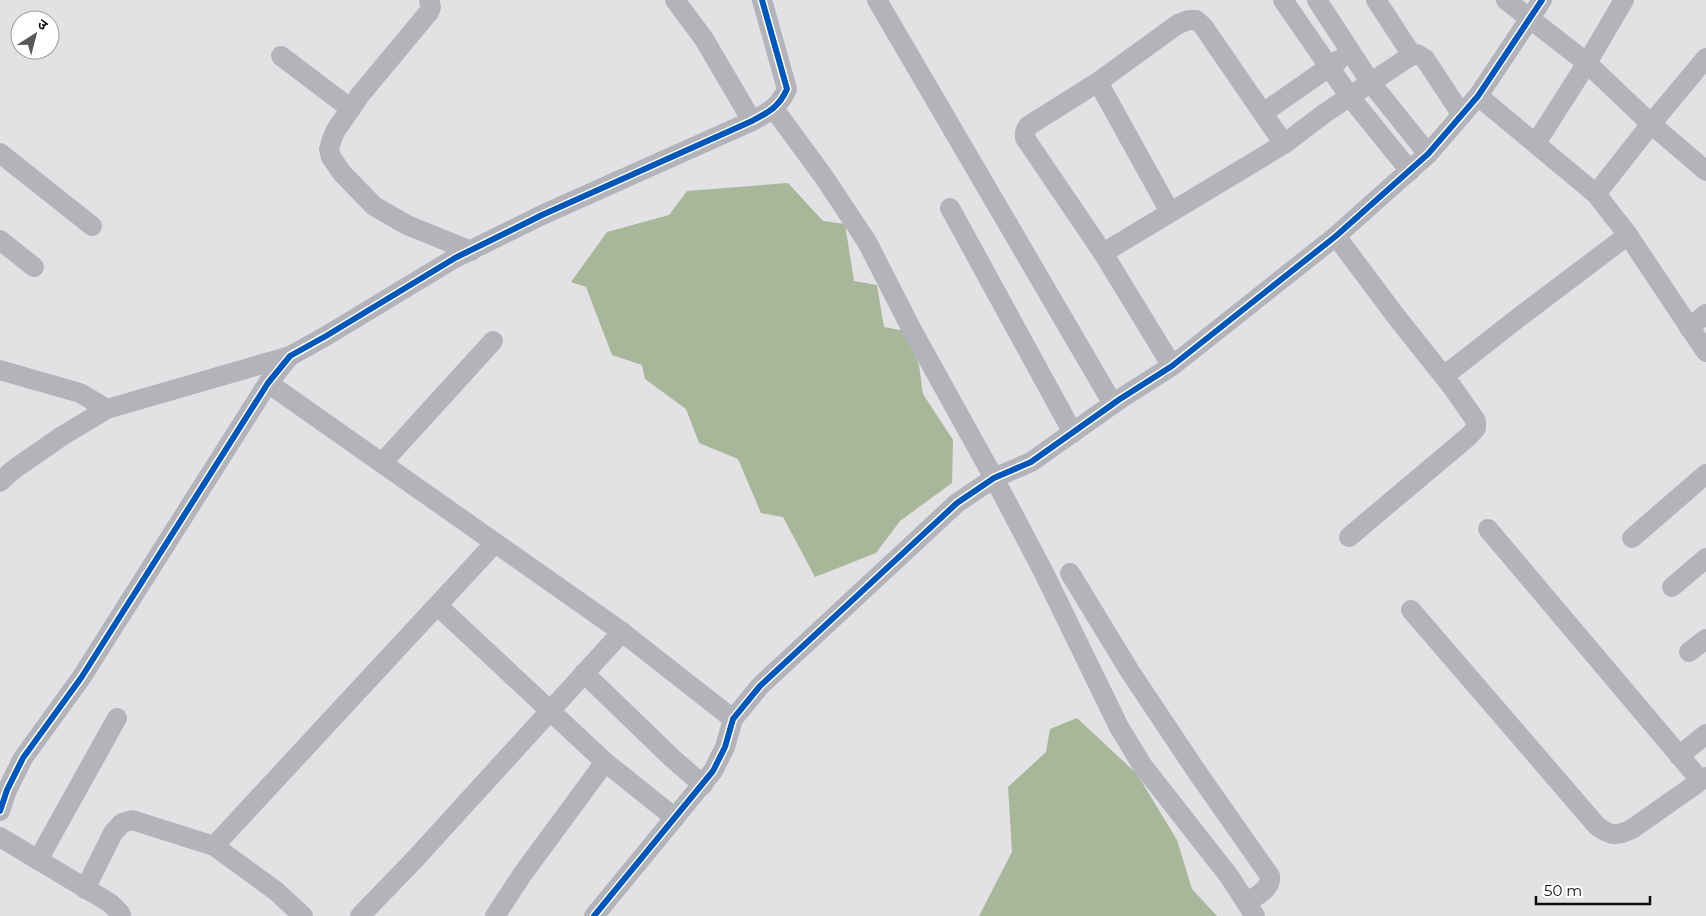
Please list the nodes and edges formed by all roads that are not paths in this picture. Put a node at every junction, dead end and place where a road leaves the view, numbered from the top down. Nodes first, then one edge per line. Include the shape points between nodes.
1 (429, 0) edge
2 (675, 0) edge
3 (762, 0) edge
4 (877, 0) edge
5 (1283, 0) edge
6 (1317, 0) edge
7 (1376, 0) edge
8 (1506, 0) edge
9 (1542, 0) edge
10 (1624, 0) edge
11 (1531, 18) junction
12 (1351, 52) junction
13 (1412, 55) junction
14 (280, 56) dead end
15 (1706, 58) edge
16 (1587, 63) junction
17 (1328, 67) junction
18 (1098, 82) junction
19 (1371, 83) junction
20 (1350, 97) junction
21 (1470, 105) junction
22 (351, 109) junction
23 (774, 109) junction
24 (1263, 113) junction
25 (752, 121) junction
26 (1651, 124) junction
27 (1536, 143) junction
28 (1284, 144) junction
29 (0, 154) edge
30 (1428, 154) junction
31 (1410, 171) junction
32 (1706, 171) edge
33 (1596, 194) junction
34 (950, 208) dead end
35 (1170, 212) junction
36 (92, 226) dead end
37 (1628, 235) junction
38 (1336, 236) junction
39 (0, 240) edge
40 (471, 251) junction
41 (1103, 253) junction
42 (34, 267) dead end
43 (1706, 314) edge
44 (1689, 328) junction
45 (493, 341) dead end
46 (1706, 352) edge
47 (290, 356) junction
48 (1172, 366) junction
49 (0, 370) edge
50 (1444, 376) junction
51 (268, 383) junction
52 (1123, 397) junction
53 (107, 409) junction
54 (1073, 433) junction
55 (382, 463) junction
56 (1706, 474) edge
57 (994, 478) junction
58 (0, 482) edge
59 (1488, 529) dead end
60 (1349, 537) dead end
61 (1632, 538) dead end
62 (495, 543) junction
63 (1706, 558) edge
64 (1070, 573) dead end
65 (1672, 588) dead end
66 (438, 606) junction
67 (1411, 610) dead end
68 (622, 632) junction
69 (1706, 639) edge
70 (1689, 652) dead end
71 (584, 673) junction
72 (550, 710) junction
73 (117, 718) dead end
74 (732, 719) junction
75 (1706, 734) edge
76 (1680, 756) junction
77 (604, 762) junction
78 (1703, 779) edge
79 (4, 784) edge
80 (703, 785) junction
81 (0, 811) edge
82 (675, 818) junction
83 (0, 837) edge
84 (214, 846) junction
85 (38, 860) junction
86 (86, 889) junction
87 (1250, 909) edge
88 (121, 916) edge
89 (303, 916) edge
90 (360, 916) edge
91 (495, 916) edge
92 (594, 916) edge

1 - 22 street via 429,12
2 - 25 street via 704,39
3 - 23 street via 787,89
4 - 52 street
5 - 17 street
6 - 12 street
7 - 13 street
8 - 11 street
9 - 11 street
10 - 16 street
11 - 16 street
11 - 21 street
12 - 17 street
12 - 19 street
13 - 19 street
13 - 21 street via 1425,59
14 - 22 street
15 - 26 street
16 - 26 street
16 - 27 street
17 - 20 street
17 - 24 street
18 - 24 street via 1178,24 1196,20
18 - 35 street
18 - 41 street via 1033,122 1028,126 1025,138
19 - 20 street
19 - 30 street
20 - 28 street
20 - 31 street
21 - 27 street
21 - 30 street
22 - 40 street via 336,130 329,149 342,173 363,196 389,216
23 - 25 street
23 - 57 street via 867,242
24 - 28 street
25 - 40 street via 542,215
26 - 32 street
26 - 33 street
27 - 33 street
28 - 35 street
29 - 36 street
30 - 31 street
31 - 38 street
33 - 37 street
34 - 54 street
35 - 41 street
37 - 44 street
37 - 50 street
38 - 48 street
38 - 50 street
39 - 42 street
40 - 47 street
41 - 48 street
43 - 44 street
44 - 46 street
45 - 55 street
47 - 51 street
47 - 53 street
48 - 52 street
49 - 53 street via 80,393
50 - 60 street via 1473,414 1476,428
51 - 55 street
51 - 79 street via 81,678
52 - 54 street
53 - 58 street via 12,470
54 - 57 street via 1031,462
55 - 62 street
56 - 61 street
57 - 74 street via 957,503 760,686
57 - 87 street via 1119,727 1142,765 1229,876
59 - 76 street
62 - 66 street
62 - 68 street
63 - 65 street
64 - 87 street via 1129,670 1270,876 1267,888
66 - 72 street
66 - 84 street
67 - 78 street via 1597,826 1607,833 1619,835 1632,829
68 - 71 street
68 - 74 street
69 - 70 street
71 - 72 street
71 - 80 street
72 - 77 street
72 - 90 street
73 - 85 street
74 - 80 street via 725,747 714,771
75 - 76 street
76 - 78 street
77 - 82 street
77 - 91 street
79 - 81 street
80 - 82 street
82 - 92 street
83 - 85 street
84 - 86 street via 132,820 122,823 113,833
84 - 89 street via 276,891
85 - 86 street
86 - 88 street via 110,903

